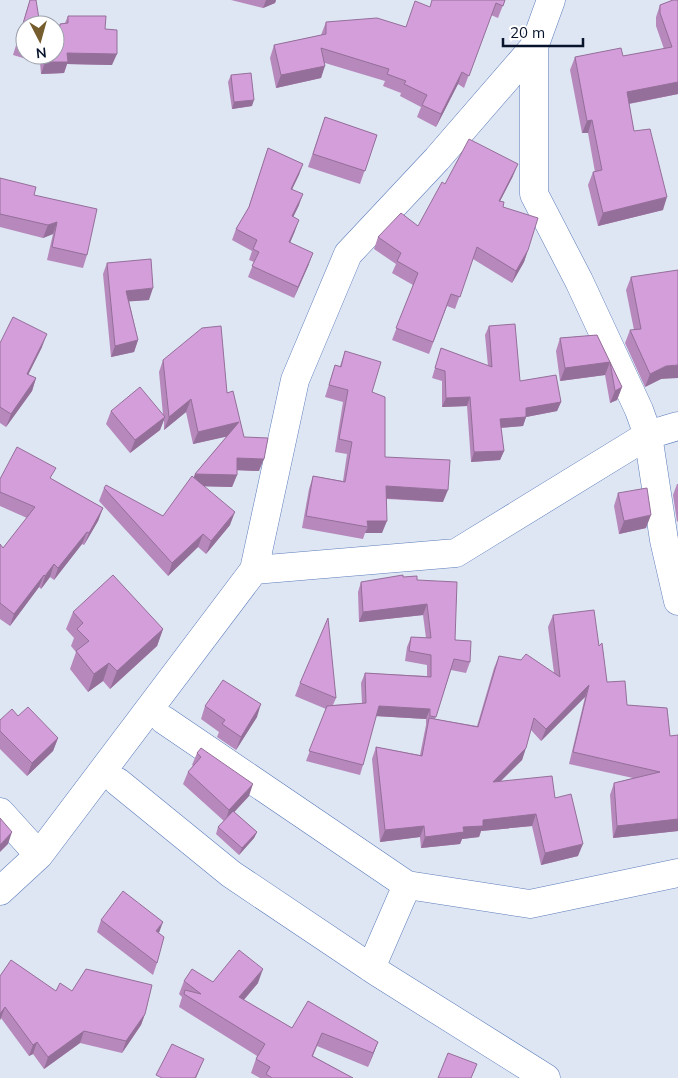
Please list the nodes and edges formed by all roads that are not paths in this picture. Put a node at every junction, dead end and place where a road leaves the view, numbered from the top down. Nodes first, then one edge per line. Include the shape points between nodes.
1 (551, 0) edge
2 (534, 47) junction
3 (678, 426) edge
4 (648, 435) junction
5 (254, 570) junction
6 (678, 602) edge
7 (164, 720) dead end
8 (118, 782) dead end
9 (0, 812) edge
10 (38, 855) junction
11 (678, 873) edge
12 (407, 885) junction
13 (0, 891) edge
14 (371, 968) junction
15 (519, 1071) edge
16 (546, 1078) edge

1 - 2 street
2 - 4 street via 534,194 579,281
2 - 5 street via 437,159 348,254 295,380
3 - 4 street
4 - 5 street via 456,553
4 - 6 street via 664,540
5 - 10 street
7 - 12 street
8 - 14 street via 230,874
9 - 10 street
10 - 13 street
11 - 12 street via 530,904
12 - 14 street
14 - 15 street
15 - 16 street

